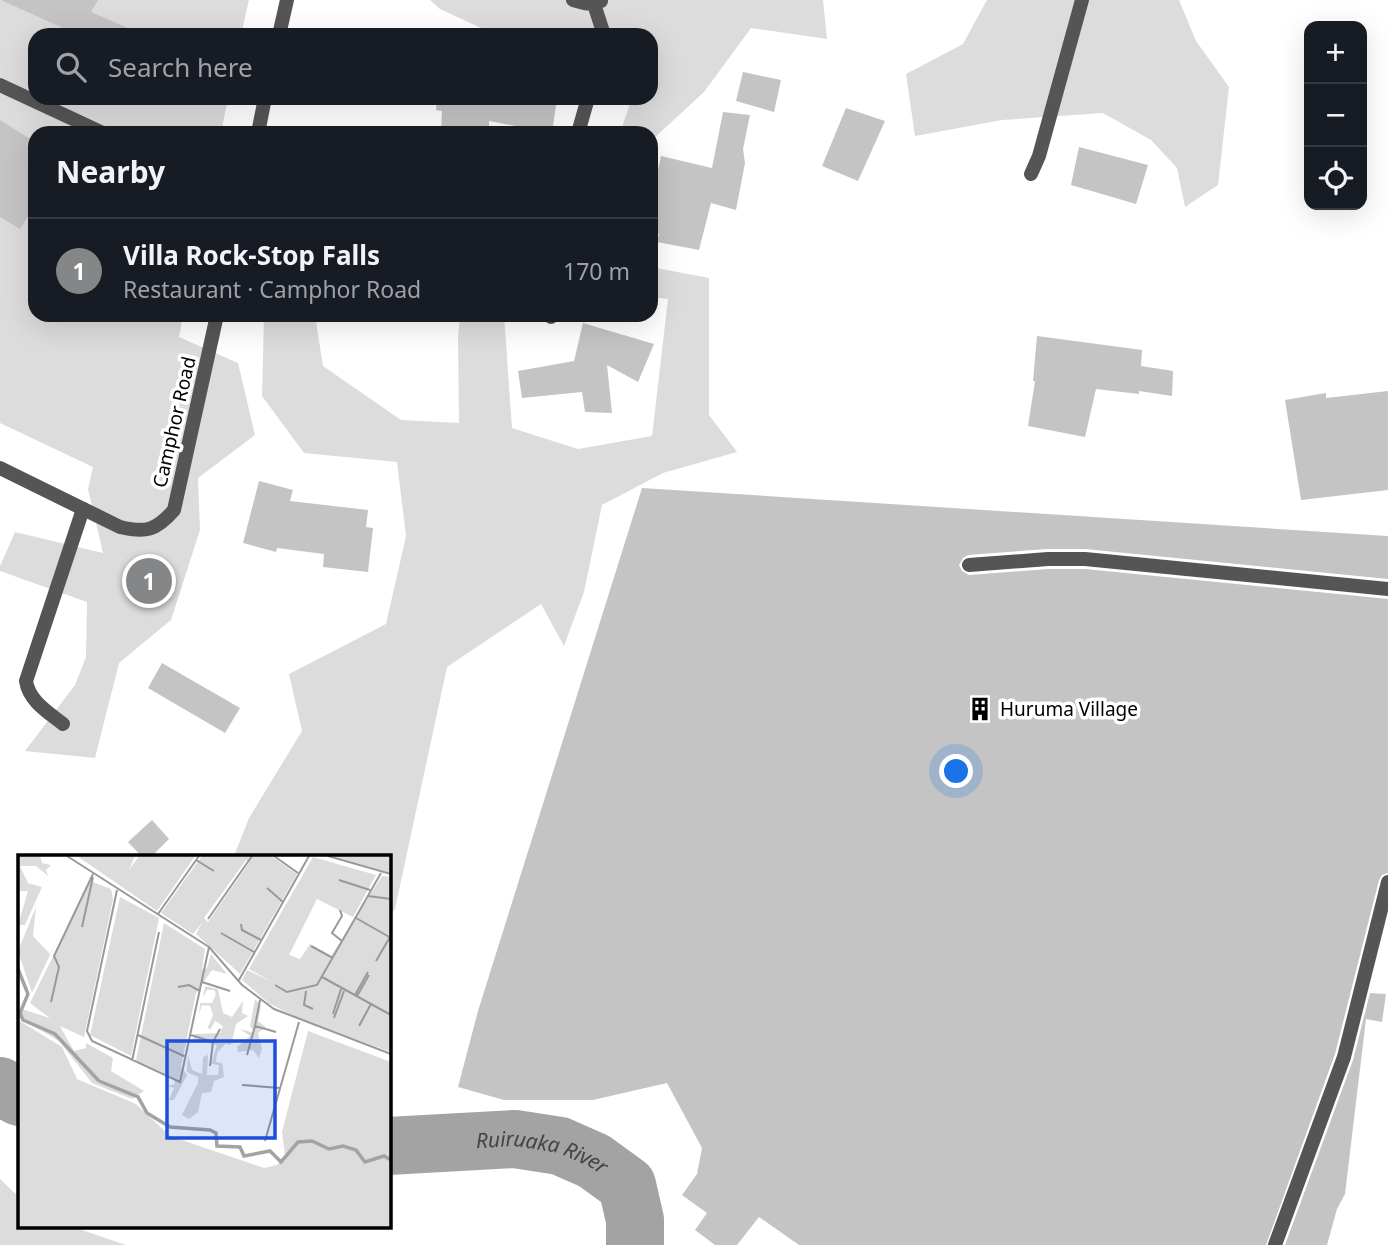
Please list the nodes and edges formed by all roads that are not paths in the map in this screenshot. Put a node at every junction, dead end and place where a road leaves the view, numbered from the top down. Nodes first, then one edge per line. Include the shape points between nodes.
1 (287, 0) edge
2 (573, 0) edge
3 (1082, 0) edge
4 (598, 2) edge
5 (281, 28) edge
6 (603, 28) edge
7 (0, 85) edge
8 (28, 98) edge
9 (43, 105) edge
10 (264, 105) edge
11 (586, 105) edge
12 (88, 126) edge
13 (259, 126) edge
14 (580, 126) edge
15 (1031, 174) dead end
16 (215, 322) edge
17 (0, 468) edge
18 (83, 509) junction
19 (969, 565) dead end
20 (1388, 589) edge
21 (63, 724) dead end
22 (1388, 882) edge
23 (1275, 1245) edge

1 - 5 street
2 - 4 street
3 - 15 street
4 - 6 street
7 - 8 street
9 - 12 street
10 - 13 street
11 - 14 street
16 - 18 street, Camphor Road via 174,510 153,528 137,531
17 - 18 street, Camphor Road
18 - 21 street via 26,681 32,697
19 - 20 street via 1085,559
22 - 23 street via 1344,1057

